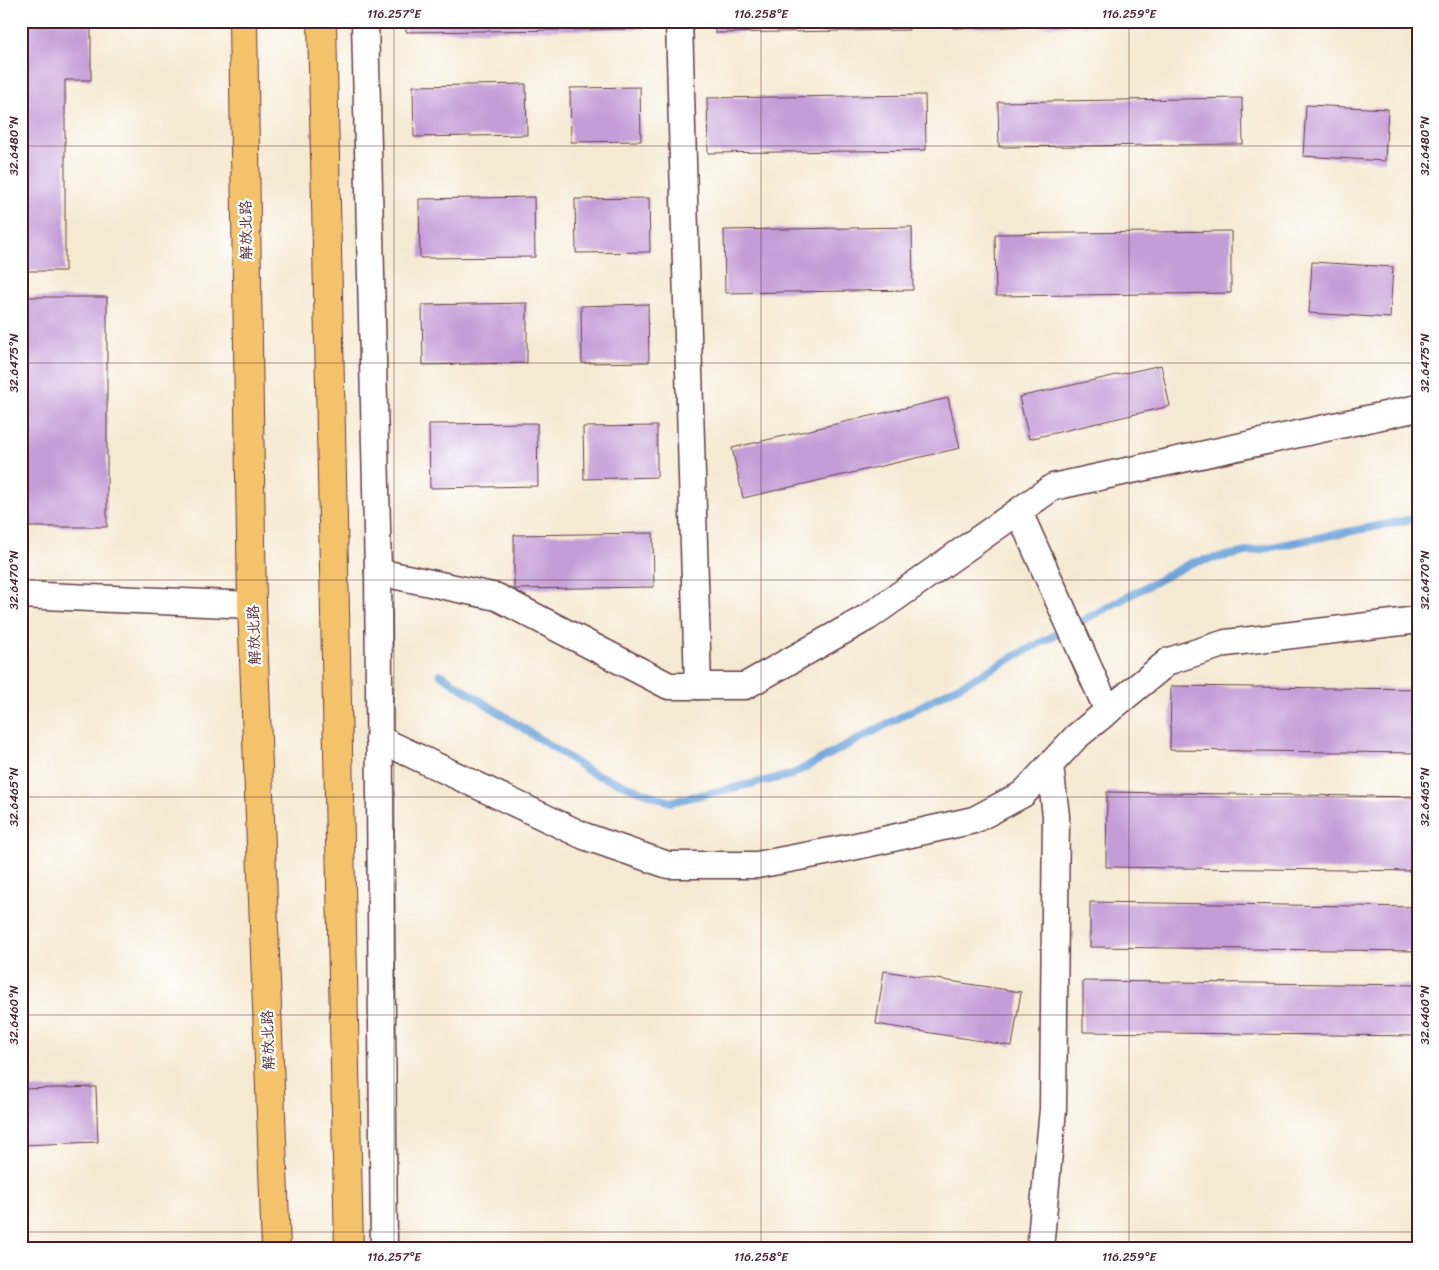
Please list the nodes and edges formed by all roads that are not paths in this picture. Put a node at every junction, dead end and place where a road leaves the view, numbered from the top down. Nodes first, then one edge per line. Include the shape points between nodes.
1 (243, 21) edge
2 (322, 21) edge
3 (365, 21) edge
4 (679, 21) edge
5 (1418, 408) edge
6 (1019, 512) junction
7 (378, 572) junction
8 (21, 595) edge
9 (252, 605) junction
10 (1418, 620) edge
11 (698, 686) junction
12 (1108, 711) junction
13 (379, 739) junction
14 (1050, 766) junction
15 (276, 1249) edge
16 (349, 1249) edge
17 (384, 1249) edge
18 (1040, 1249) edge

1 - 9 main road, 解放北路
2 - 16 main road
3 - 7 street
4 - 11 street
5 - 6 street via 1053,487
6 - 11 street via 868,617 744,686
6 - 12 street
7 - 11 street via 497,597 669,686
7 - 13 street
8 - 9 street
9 - 15 main road, 解放北路
10 - 12 street via 1226,643 1169,662
12 - 14 street
13 - 14 street via 584,836 668,865 757,865 974,820 1024,794
13 - 17 street
14 - 18 street via 1056,816 1053,1109

